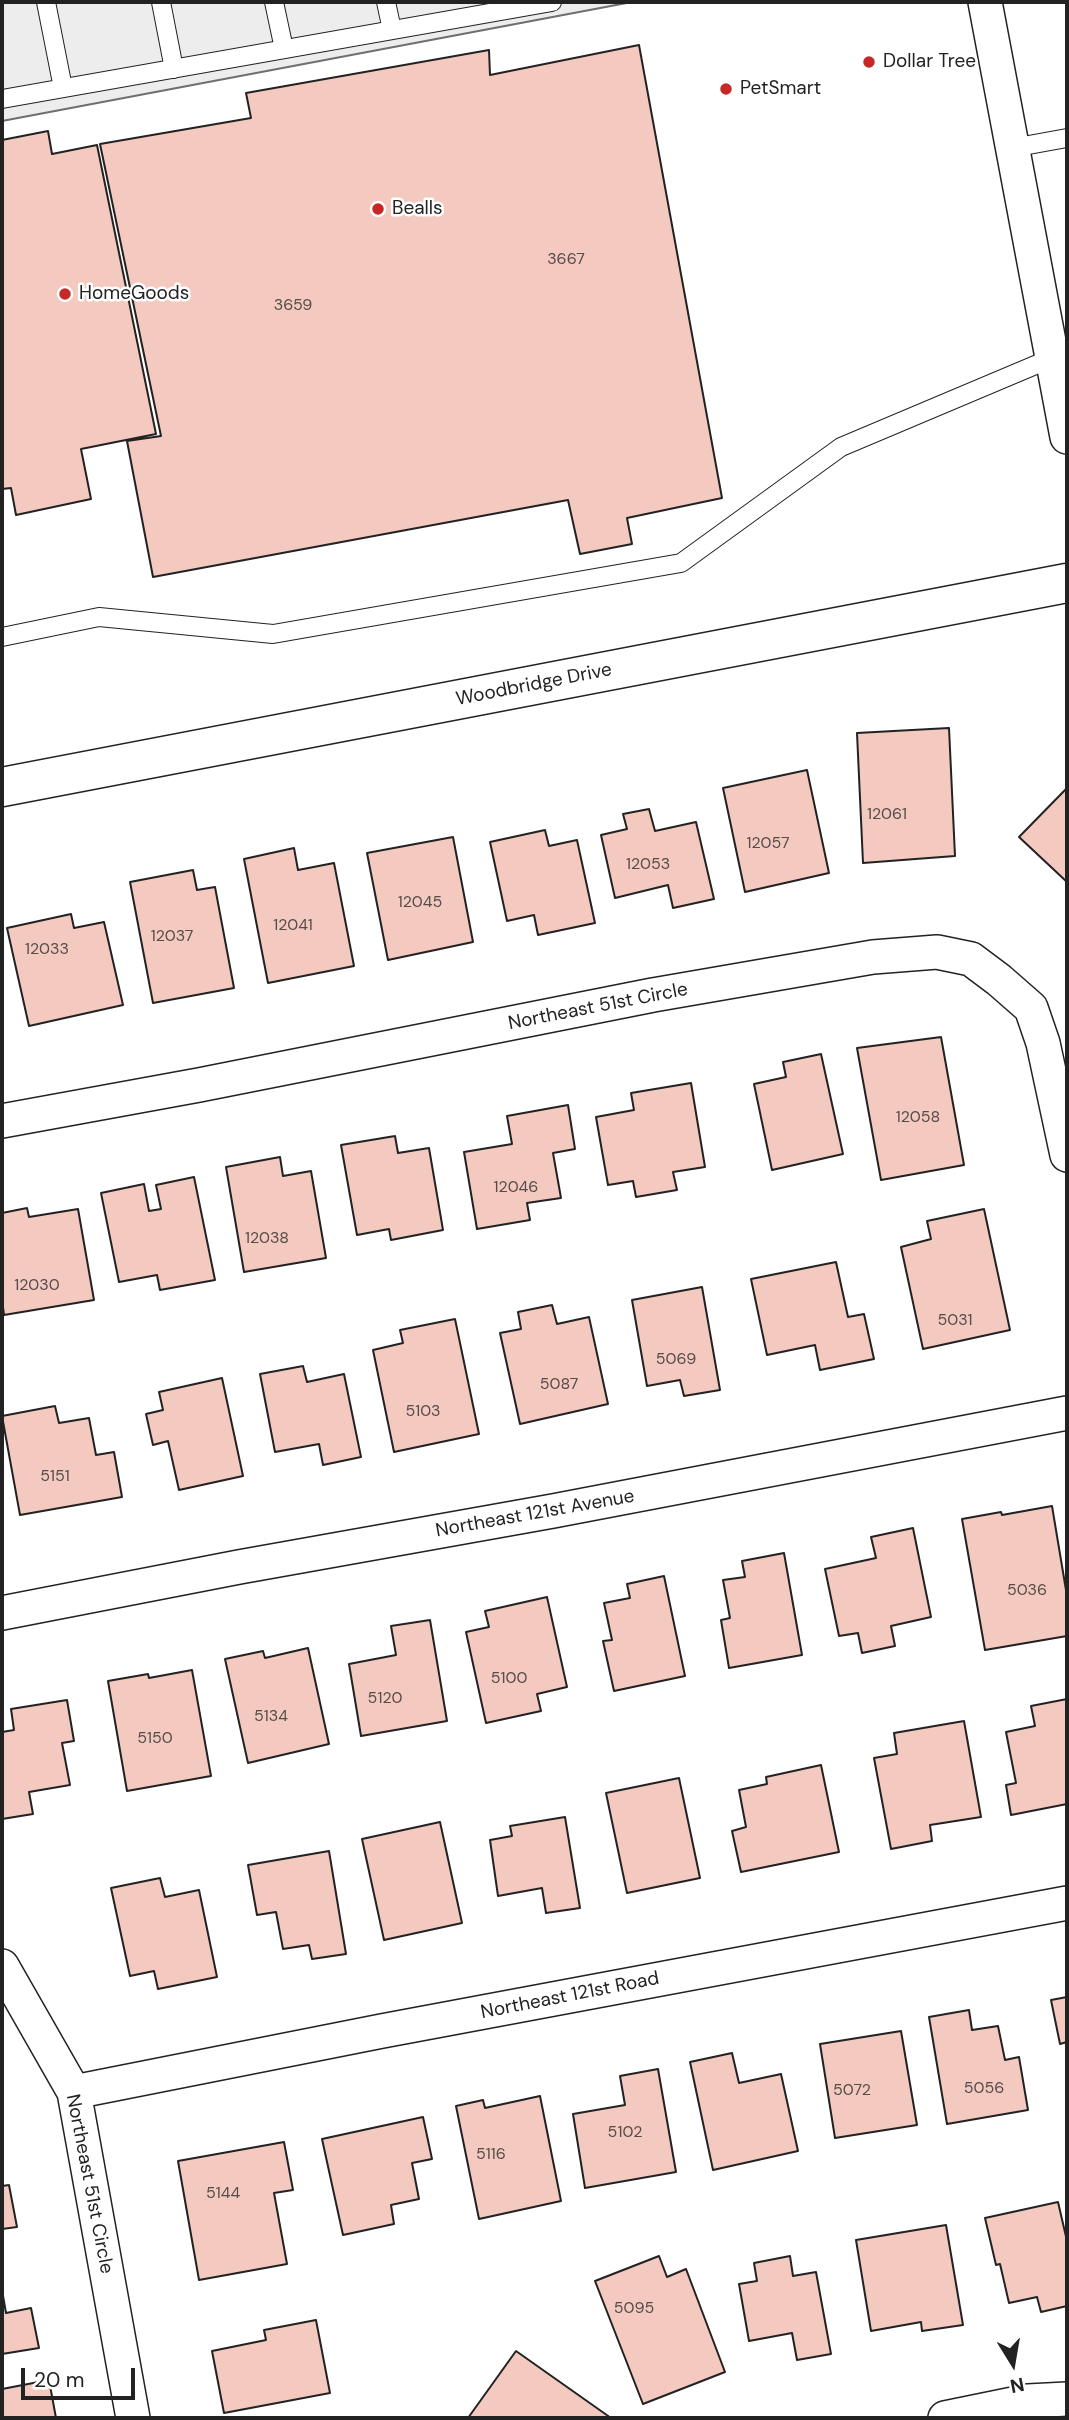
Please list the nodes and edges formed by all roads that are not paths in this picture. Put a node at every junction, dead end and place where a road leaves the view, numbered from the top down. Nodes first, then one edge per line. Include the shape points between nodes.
1 (46, 2) edge
2 (161, 2) edge
3 (274, 2) edge
4 (386, 2) edge
5 (552, 2) edge
6 (985, 2) edge
7 (499, 6) edge
8 (392, 30) junction
9 (284, 49) junction
10 (174, 69) junction
11 (64, 88) junction
12 (2, 99) edge
13 (1067, 138) edge
14 (1012, 148) junction
15 (1052, 358) junction
16 (1067, 438) edge
17 (1067, 583) edge
18 (2, 637) edge
19 (2, 786) edge
20 (2, 1121) edge
21 (1067, 1155) edge
22 (1067, 1413) edge
23 (2, 1613) edge
24 (1067, 1903) edge
25 (2, 1966) edge
26 (74, 2092) junction
27 (1067, 2399) edge
28 (133, 2418) edge
29 (945, 2418) edge

1 - 11 lane
2 - 10 lane
3 - 9 lane
4 - 8 lane
5 - 7 lane
6 - 14 street
7 - 8 lane
8 - 9 lane
9 - 10 lane
10 - 11 lane
11 - 12 lane
13 - 14 lane
14 - 15 street
15 - 16 street
15 - 18 lane via 841,447 681,563 273,634 99,617
17 - 19 street, Woodbridge Drive
20 - 21 street, Northeast 51st Circle via 653,995 873,957 937,952 971,959 1031,1008
22 - 23 street, Northeast 121st Avenue
24 - 26 street, Northeast 121st Road
25 - 26 street, Northeast 51st Circle
26 - 28 street, Northeast 51st Circle
27 - 29 street via 1028,2401

